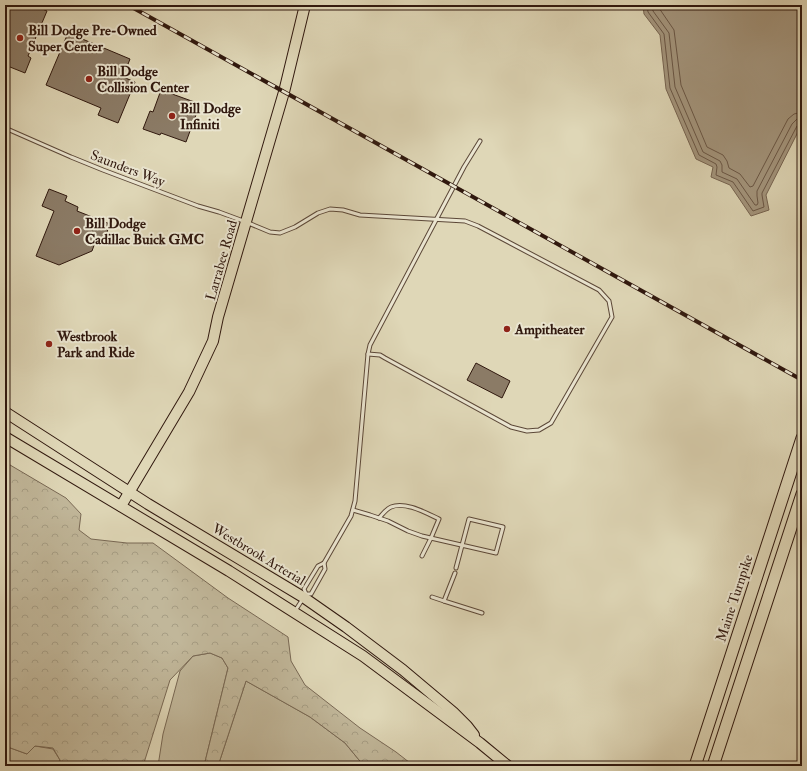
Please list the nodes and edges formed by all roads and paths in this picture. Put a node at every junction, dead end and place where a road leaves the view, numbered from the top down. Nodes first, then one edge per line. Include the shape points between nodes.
1 (305, 5) edge
2 (5, 128) edge
3 (480, 141) dead end
4 (436, 220) junction
5 (246, 222) junction
6 (368, 354) junction
7 (5, 412) edge
8 (5, 437) edge
9 (802, 438) edge
10 (129, 492) junction
11 (802, 494) edge
12 (121, 506) junction
13 (352, 510) junction
14 (379, 518) junction
15 (431, 538) junction
16 (462, 545) junction
17 (422, 556) dead end
18 (324, 563) junction
19 (456, 568) dead end
20 (455, 573) dead end
21 (304, 596) junction
22 (432, 596) dead end
23 (444, 602) junction
24 (295, 612) junction
25 (482, 613) dead end
26 (480, 743) junction
27 (508, 766) edge
28 (695, 766) edge
29 (713, 766) edge

1 - 5 main road, Larrabee Road via 284,92
2 - 5 lane, Saunders Way via 166,195
3 - 4 lane
4 - 5 lane, Saunders Way via 360,215 330,209 280,233 270,232
4 - 6 lane via 370,345
4 - 6 lane, Saunders Way via 465,221 478,226 599,290 609,301 612,317 551,423 539,430 527,431 511,427 380,355
5 - 10 main road, Larrabee Road via 213,341 189,392
6 - 13 lane via 355,501
7 - 10 main road, Westbrook Arterial
8 - 12 main road, Westbrook Arterial
9 - 28 highway, Maine Turnpike
10 - 12 main road, Larrabee Road
10 - 21 main road, Westbrook Arterial
11 - 29 highway
12 - 24 main road, Westbrook Arterial
13 - 14 lane
13 - 18 lane
14 - 15 lane via 415,534
14 - 15 lane via 390,507 400,505 414,508 439,519
15 - 16 lane
15 - 17 lane
16 - 16 lane via 496,553 503,527 469,520
16 - 19 lane
18 - 21 lane via 318,566 304,589
18 - 21 lane via 325,569 312,594
20 - 23 lane
21 - 24 lane
21 - 26 main road, Westbrook Arterial via 458,716
22 - 23 lane
23 - 25 lane
24 - 26 main road, Westbrook Arterial via 363,656
26 - 27 main road, Westbrook Arterial

